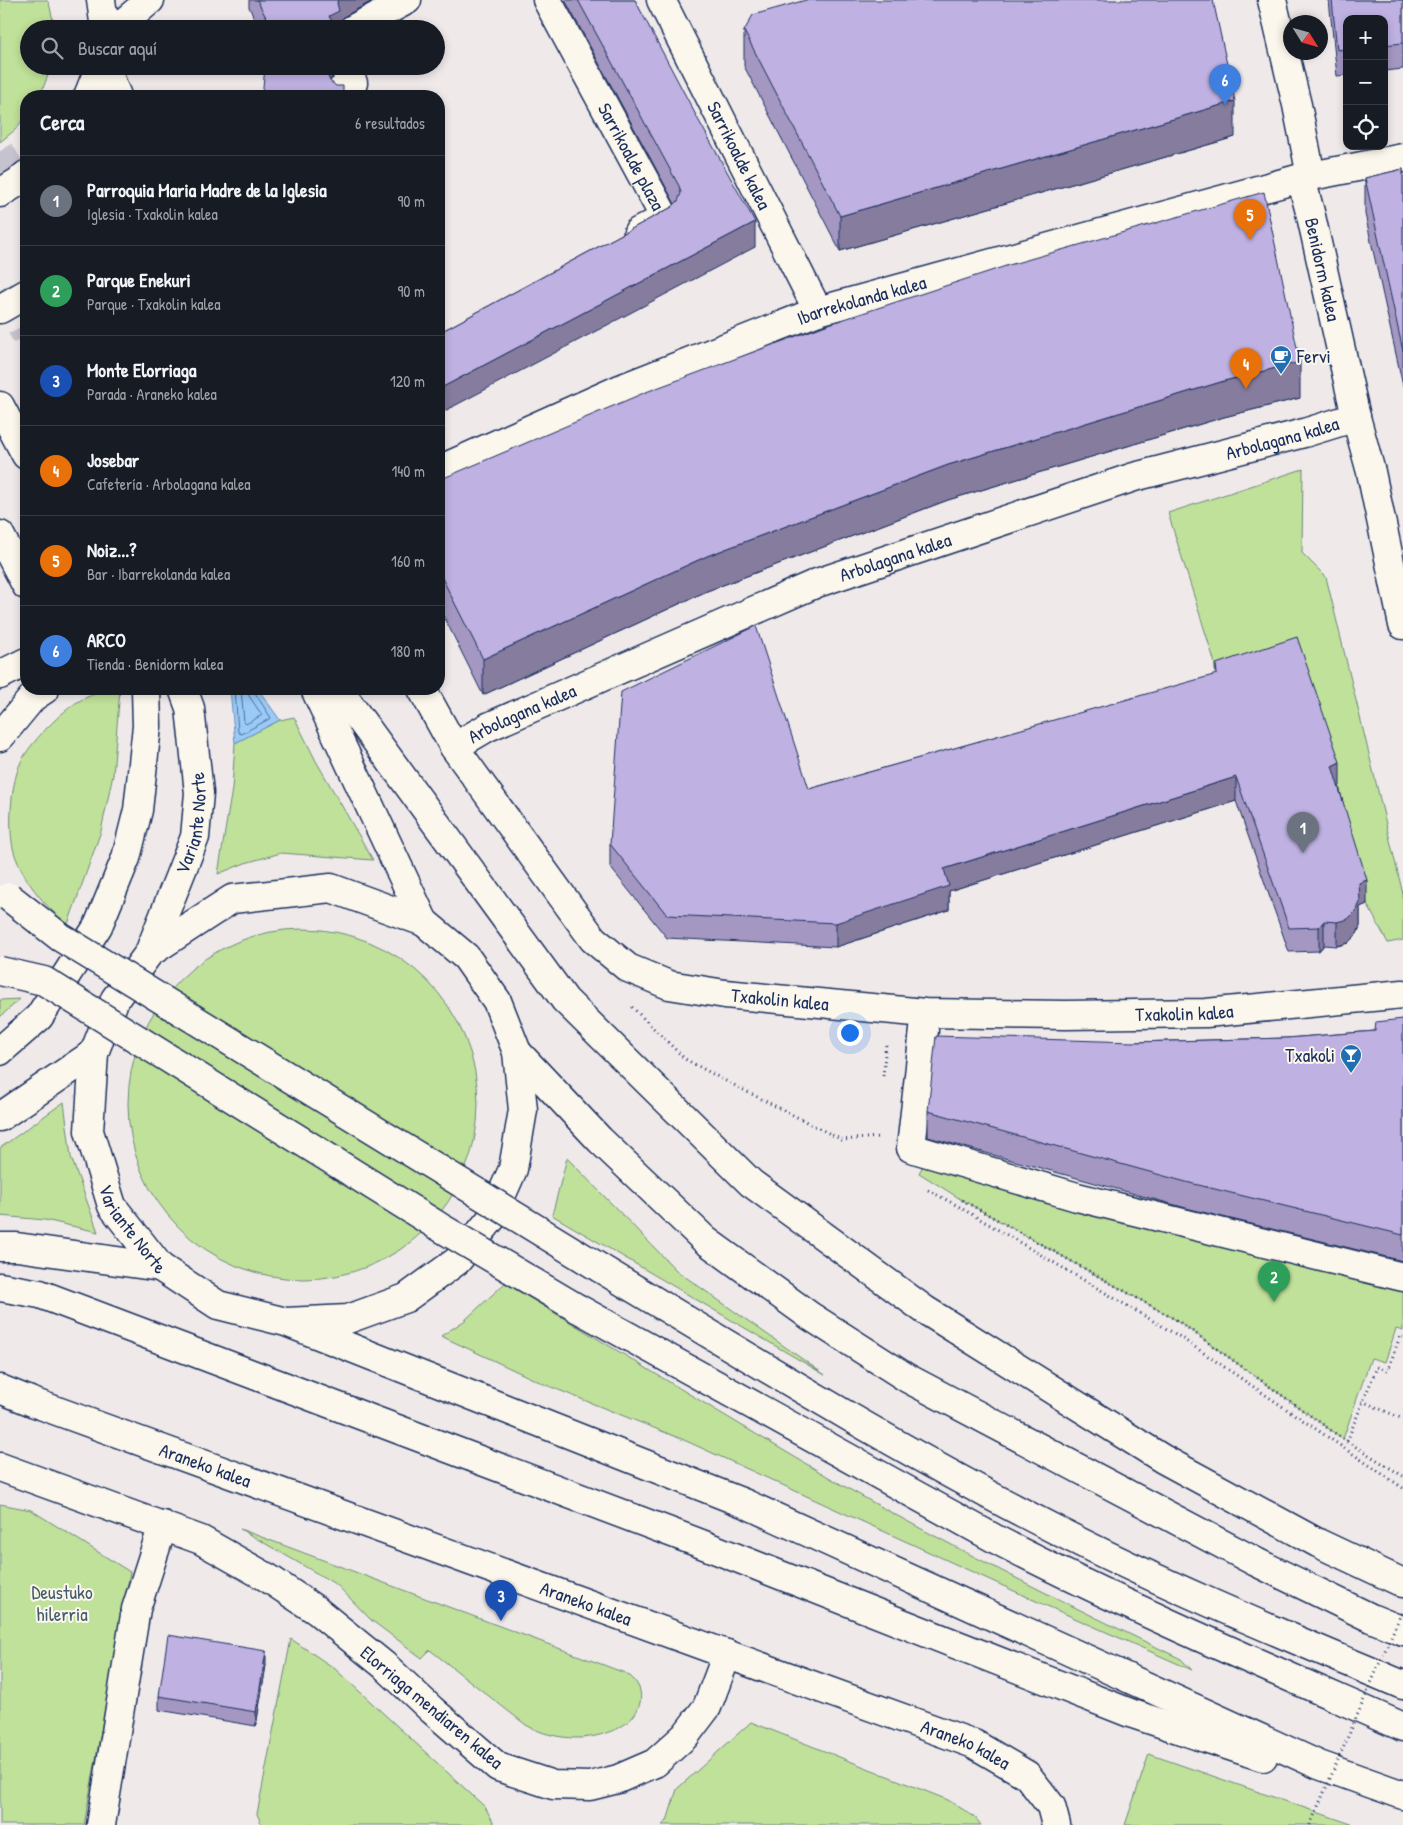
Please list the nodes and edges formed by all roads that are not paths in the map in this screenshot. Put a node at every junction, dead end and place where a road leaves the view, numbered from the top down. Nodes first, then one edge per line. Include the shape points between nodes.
1 (101, 0) edge
2 (150, 0) edge
3 (407, 0) edge
4 (547, 0) edge
5 (661, 0) edge
6 (1272, 0) edge
7 (104, 20) edge
8 (127, 20) edge
9 (369, 20) edge
10 (96, 75) edge
11 (109, 75) edge
12 (348, 75) edge
13 (90, 90) edge
14 (115, 90) edge
15 (341, 90) edge
16 (1403, 158) edge
17 (1306, 177) junction
18 (20, 180) edge
19 (0, 193) edge
20 (612, 246) edge
21 (20, 297) edge
22 (0, 309) edge
23 (818, 311) junction
24 (0, 406) edge
25 (1356, 417) junction
26 (20, 444) edge
27 (445, 467) edge
28 (0, 535) edge
29 (20, 573) edge
30 (1398, 574) edge
31 (1403, 625) edge
32 (20, 665) edge
33 (0, 674) edge
34 (37, 695) edge
35 (146, 695) edge
36 (185, 695) edge
37 (318, 695) edge
38 (342, 695) edge
39 (425, 695) edge
40 (0, 737) edge
41 (454, 747) junction
42 (4, 893) edge
43 (424, 922) junction
44 (150, 953) junction
45 (0, 972) edge
46 (1403, 994) edge
47 (924, 1030) dead end
48 (0, 1051) edge
49 (517, 1052) junction
50 (94, 1053) junction
51 (0, 1117) edge
52 (0, 1247) edge
53 (160, 1268) junction
54 (1403, 1277) edge
55 (0, 1287) edge
56 (286, 1322) junction
57 (0, 1389) edge
58 (0, 1467) edge
59 (163, 1525) junction
60 (1403, 1583) edge
61 (1403, 1631) edge
62 (727, 1654) junction
63 (1403, 1685) edge
64 (1403, 1727) edge
65 (1319, 1765) junction
66 (1403, 1795) edge
67 (101, 1825) edge
68 (1056, 1825) edge

1 - 7 main road
2 - 8 main road
3 - 9 main road
4 - 20 main road, Sarrikoalde plaza via 664,218
5 - 23 main road, Sarrikoalde kalea
6 - 17 main road, Benidorm kalea via 1297,105
10 - 13 main road
11 - 14 main road
12 - 15 main road via 353,83
16 - 17 main road, Ibarrekolanda kalea
17 - 23 main road, Ibarrekolanda kalea
17 - 25 main road, Benidorm kalea via 1313,226
18 - 19 main road
21 - 22 main road
23 - 27 main road, Ibarrekolanda kalea via 620,389
24 - 26 main road
25 - 30 main road, Benidorm kalea
25 - 41 main road, Arbolagana kalea via 1134,477 817,582 488,727
28 - 29 main road
30 - 31 main road, Benidorm kalea
32 - 33 main road
34 - 40 main road
35 - 48 main road via 147,726 138,810 126,858 98,926 39,1017
36 - 44 main road, Variante Norte via 190,708 199,793 195,837
37 - 43 main road
38 - 60 main road via 565,1000 751,1183 925,1310 1163,1459 1318,1543
39 - 41 main road, Txakolin kalea
41 - 46 main road, Txakolin kalea via 593,939 628,968 668,985 725,994 925,1013 1066,1015 1206,1013
42 - 63 main road, bridge via 60,937 600,1268 973,1486 1060,1532 1195,1596
43 - 44 main road via 331,888 232,900
43 - 49 main road via 466,956 497,1001
44 - 50 main road, Variante Norte via 115,999
45 - 64 main road, bridge via 44,981 438,1226 577,1308 999,1541 1234,1653
47 - 54 main road via 911,1148 1077,1197
49 - 56 main road via 523,1110 514,1169 491,1219 457,1261 406,1298 348,1319
49 - 61 main road via 600,1140 705,1240 810,1316 916,1383 1256,1562
50 - 51 main road
50 - 53 main road, Variante Norte via 89,1131 112,1206
52 - 53 main road
53 - 56 main road, Variante Norte via 218,1305
55 - 65 main road via 40,1294 708,1546 1130,1713 1267,1758
56 - 65 main road via 746,1504
57 - 62 main road, Araneko kalea
58 - 59 main road, Elorriaga mendiaren kalea
59 - 62 main road, Elorriaga mendiaren kalea via 201,1540 316,1610 385,1666 498,1767 553,1785 590,1786 655,1764 685,1736 707,1707
59 - 67 main road via 136,1609
62 - 68 main road, Araneko kalea via 974,1744 1027,1775 1051,1806
65 - 66 main road

